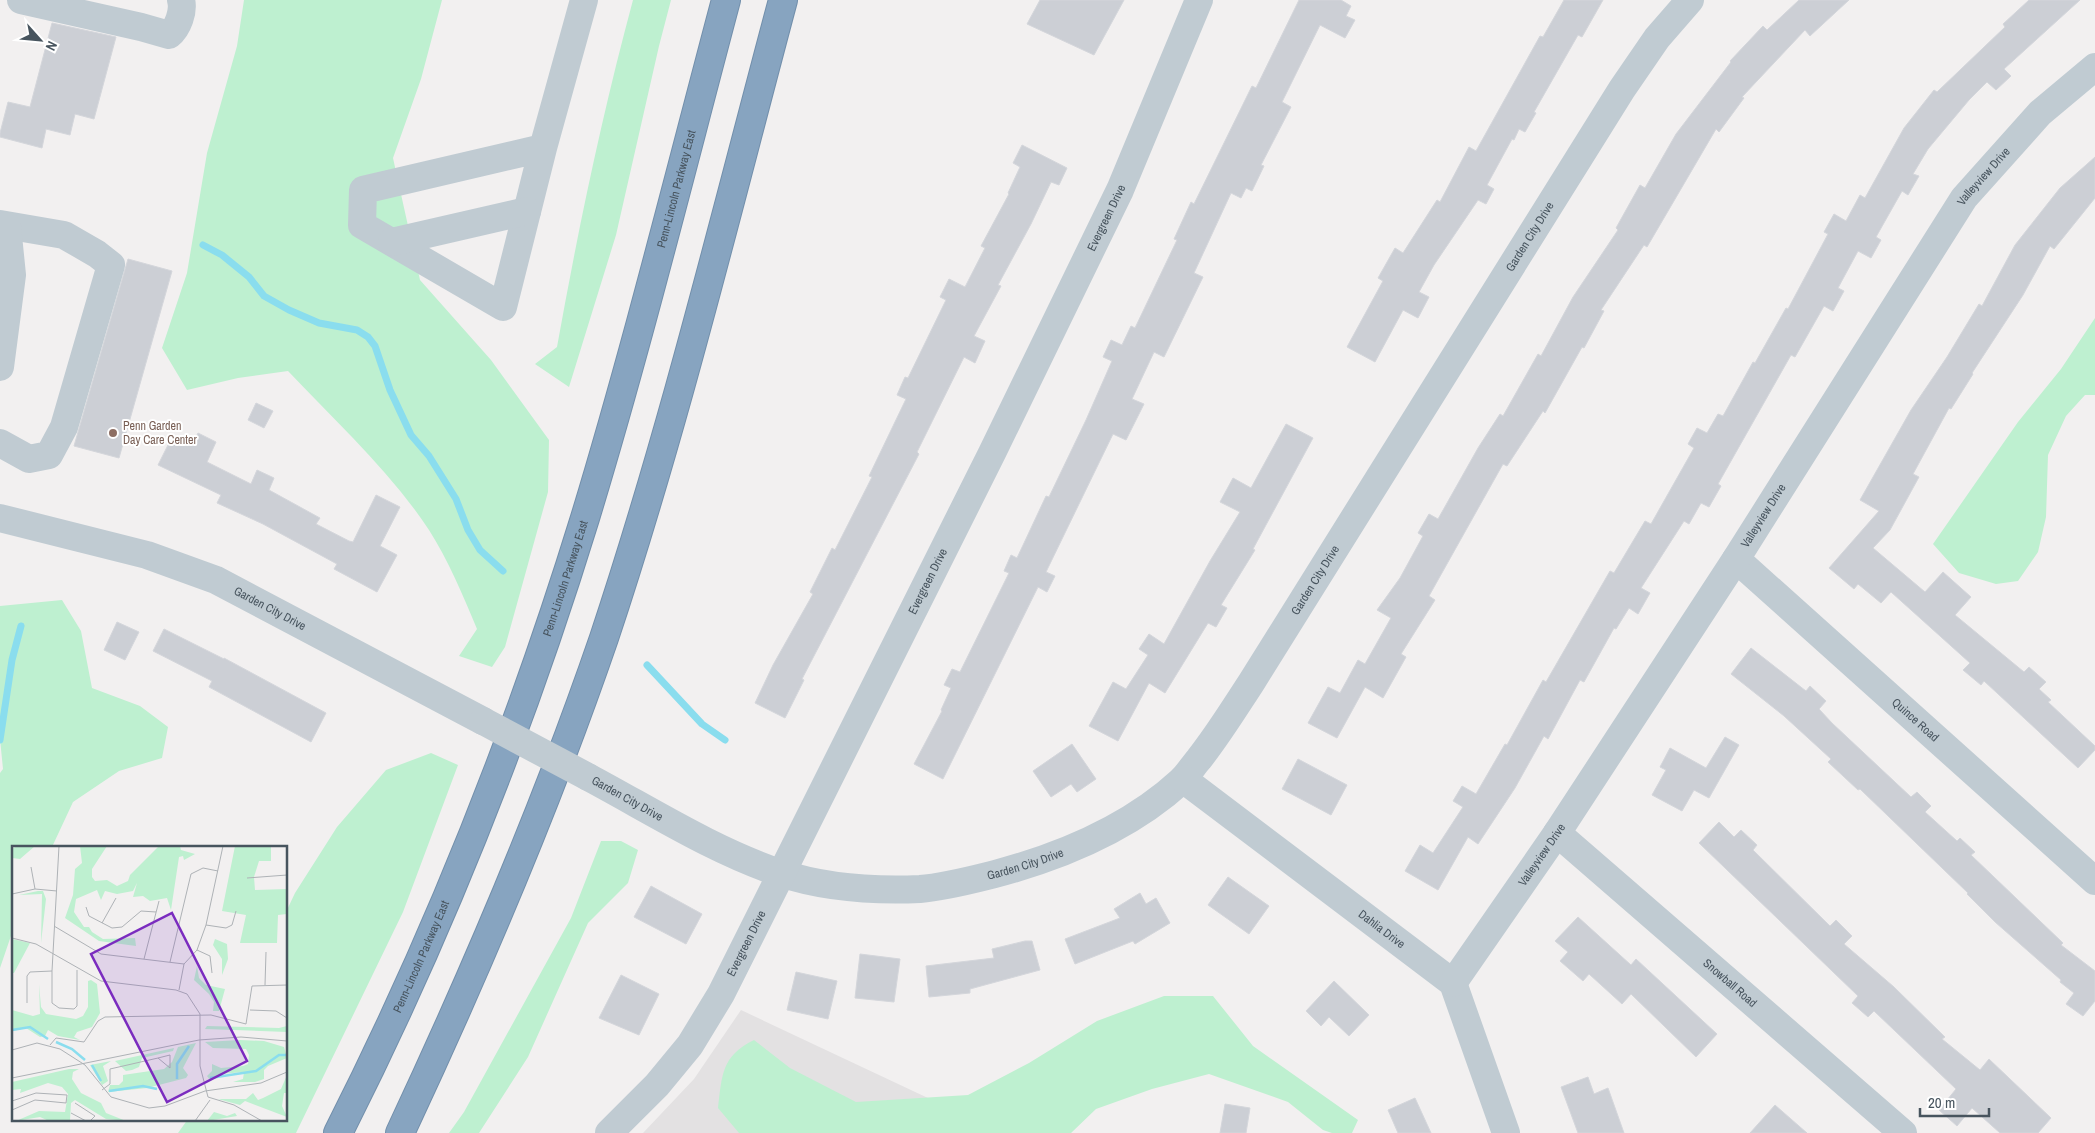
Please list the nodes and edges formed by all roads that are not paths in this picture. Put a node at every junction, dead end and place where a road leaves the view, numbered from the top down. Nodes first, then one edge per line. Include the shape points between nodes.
1 (21, 0) edge
2 (181, 0) edge
3 (584, 0) edge
4 (726, 0) edge
5 (783, 0) edge
6 (1199, 0) edge
7 (1690, 0) edge
8 (2095, 68) edge
9 (543, 148) junction
10 (527, 211) junction
11 (3, 225) edge
12 (392, 242) junction
13 (0, 367) edge
14 (0, 443) edge
15 (0, 518) edge
16 (1736, 559) junction
17 (1183, 779) junction
18 (1557, 833) junction
19 (780, 873) junction
20 (2095, 881) edge
21 (1453, 983) junction
22 (338, 1133) edge
23 (400, 1133) edge
24 (609, 1133) edge
25 (1506, 1133) edge
26 (1903, 1133) edge

1 - 2 street via 169,36 174,32 183,8
3 - 9 street
4 - 22 highway, Penn-Lincoln Parkway East via 614,417 552,619 514,728 439,916
5 - 23 highway via 667,432 601,646 569,738 493,928
6 - 19 street, Evergreen Drive via 1120,190 992,453
7 - 17 street, Garden City Drive via 1657,38 1622,89 1251,683 1213,741
8 - 16 street, Valleyview Drive via 2040,113 1964,198
9 - 10 street
9 - 12 street via 363,190 362,225
10 - 12 street
10 - 12 street via 503,307
11 - 13 street via 12,275
11 - 14 street via 64,236 111,264 64,427 49,455 28,459
15 - 19 street, Garden City Drive, bridge via 147,555 216,580 725,850
16 - 18 street, Valleyview Drive
16 - 20 street, Quince Road
17 - 19 street, Garden City Drive via 1145,810 1094,840 1031,864 970,881 922,889 856,888
17 - 21 street, Dahlia Drive
18 - 21 street, Valleyview Drive
18 - 26 street, Snowball Road
19 - 24 street, Evergreen Drive via 721,994 690,1045
21 - 25 street

